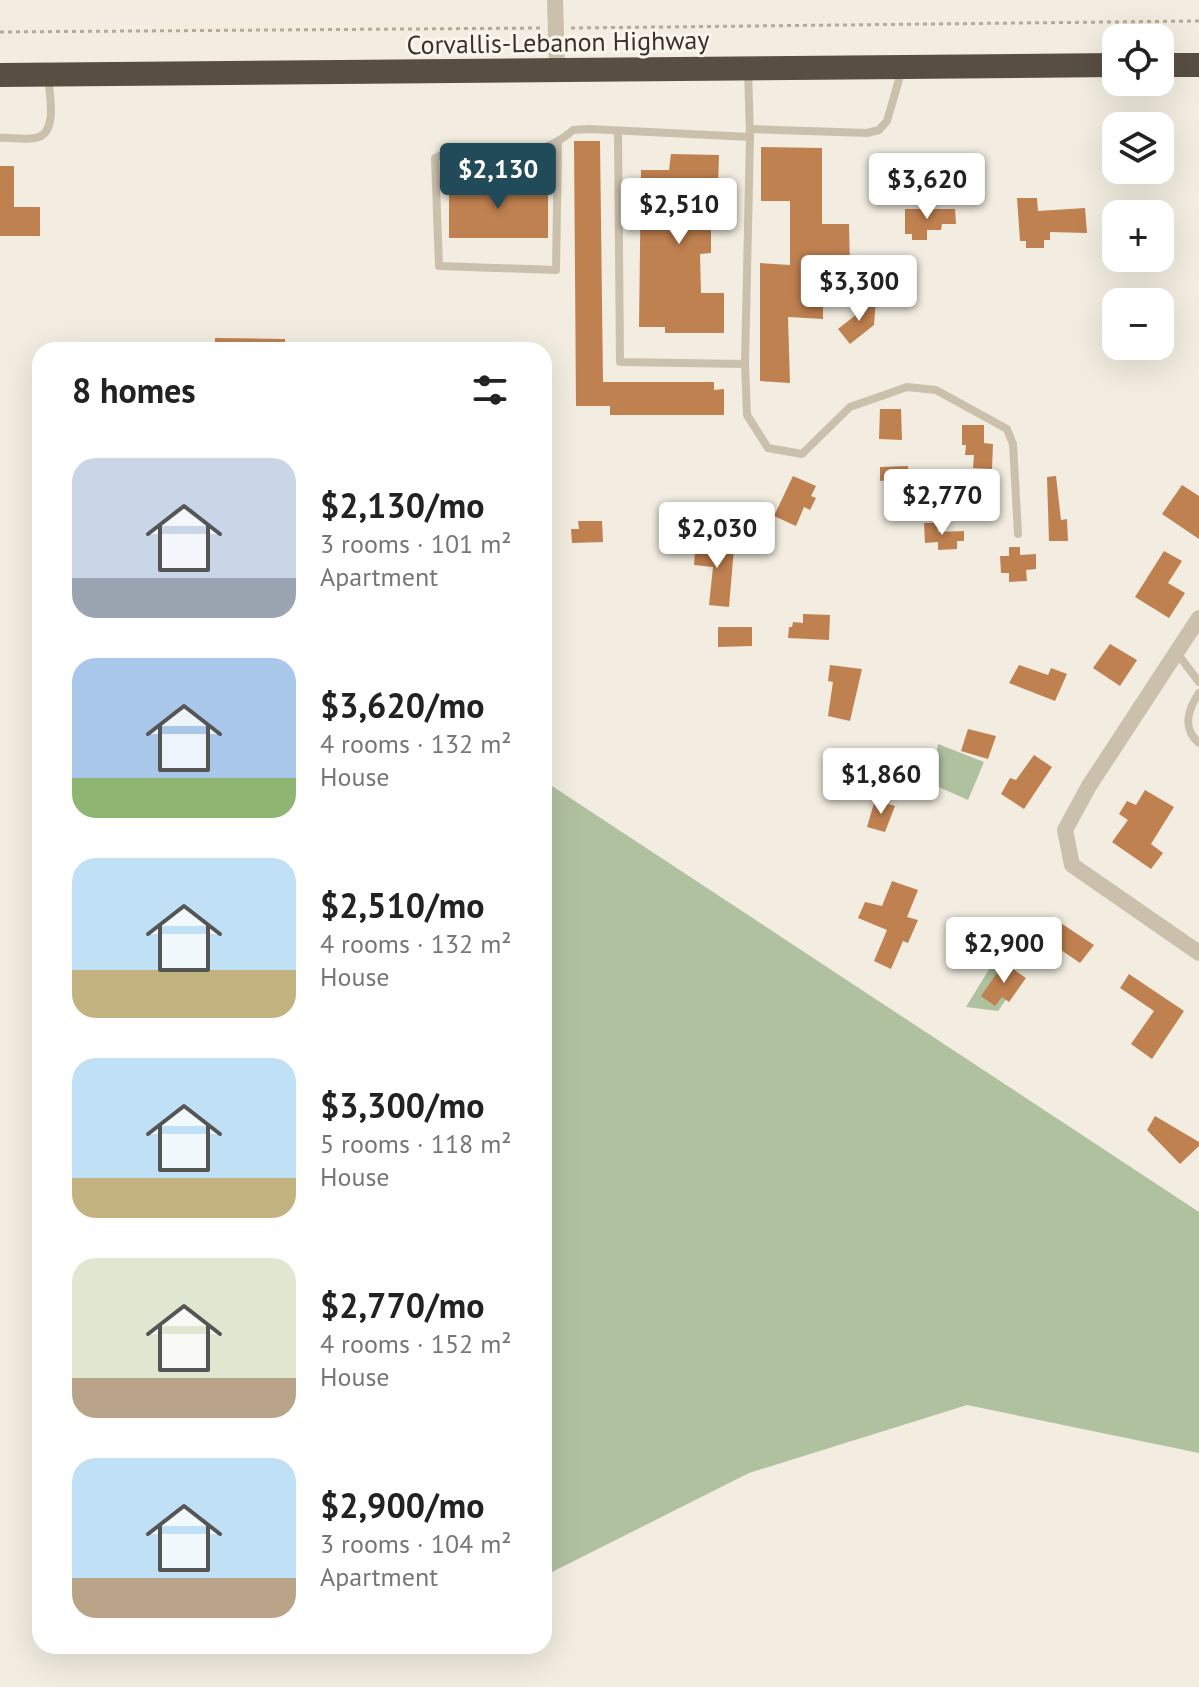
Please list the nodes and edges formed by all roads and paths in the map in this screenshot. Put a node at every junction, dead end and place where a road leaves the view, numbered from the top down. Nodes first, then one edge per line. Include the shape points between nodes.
1 (555, 0) edge
2 (1199, 21) edge
3 (556, 28) junction
4 (0, 32) edge
5 (1102, 65) edge
6 (1174, 65) edge
7 (1199, 65) edge
8 (902, 67) junction
9 (748, 68) junction
10 (557, 70) junction
11 (0, 75) edge
12 (48, 75) junction
13 (618, 132) junction
14 (750, 133) junction
15 (0, 138) edge
16 (558, 142) junction
17 (745, 364) junction
18 (1018, 534) dead end
19 (1199, 618) edge
20 (1177, 652) junction
21 (1199, 682) edge
22 (1199, 693) edge
23 (1199, 743) edge
24 (1199, 953) edge

1 - 3 street
2 - 3 path
3 - 4 path
3 - 10 street
5 - 8 highway, Corvallis-Lebanon Highway
6 - 7 highway
8 - 9 highway, Corvallis-Lebanon Highway
8 - 14 lane via 887,121 879,130
9 - 10 highway, Corvallis-Lebanon Highway
9 - 14 lane
10 - 12 highway, Corvallis-Lebanon Highway
11 - 12 highway, Corvallis-Lebanon Highway
12 - 15 lane via 51,117 45,131 38,137
13 - 14 lane
13 - 16 lane via 573,130
13 - 17 lane via 620,362
14 - 17 lane
16 - 16 lane via 450,151 435,158 439,266 556,270
17 - 18 lane via 747,415 768,448 802,454 850,407 907,387 936,390 1007,429 1013,444
19 - 20 street
20 - 21 lane
20 - 24 street via 1065,830 1072,865
22 - 23 lane via 1188,715

